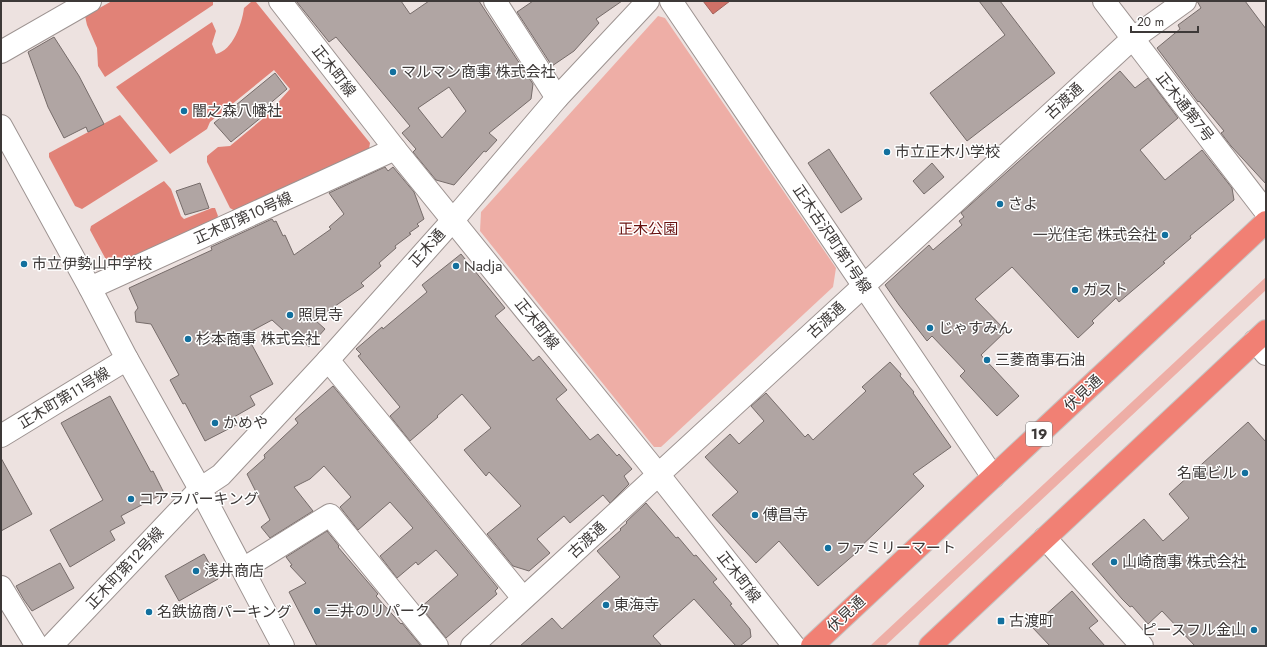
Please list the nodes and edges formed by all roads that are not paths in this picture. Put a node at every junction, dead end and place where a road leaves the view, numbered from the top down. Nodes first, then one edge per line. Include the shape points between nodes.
1 (90, 1) edge
2 (280, 1) edge
3 (495, 1) edge
4 (648, 1) edge
5 (672, 1) edge
6 (1104, 1) edge
7 (1185, 1) edge
8 (1132, 39) junction
9 (1, 52) edge
10 (557, 98) junction
11 (1, 126) edge
12 (396, 149) junction
13 (1266, 212) edge
14 (453, 220) junction
15 (1266, 222) edge
16 (864, 286) junction
17 (90, 288) junction
18 (1262, 342) edge
19 (127, 359) junction
20 (328, 360) junction
21 (1, 436) edge
22 (658, 474) junction
23 (993, 477) junction
24 (200, 489) junction
25 (1045, 538) junction
26 (243, 570) junction
27 (1, 587) edge
28 (523, 598) junction
29 (37, 646) edge
30 (51, 646) edge
31 (283, 646) edge
32 (438, 646) edge
33 (472, 646) edge
34 (794, 646) edge
35 (812, 646) edge
36 (930, 646) edge
37 (1142, 646) edge

1 - 9 street
2 - 12 street, 正木町線
3 - 10 street
4 - 10 street, 正木通
5 - 16 street, 正木古沢町第1号線
6 - 8 street, 正木通第7号
7 - 8 street, 古渡通
8 - 13 street, 正木通第7号
8 - 16 street, 古渡通
10 - 14 street, 正木通
11 - 17 street
12 - 14 street, 正木町線
12 - 17 street, 正木町第10号線
14 - 20 street, 正木通
14 - 22 street, 正木町線
15 - 23 highway, 伏見通 / 19
16 - 22 street, 古渡通
16 - 23 street, 正木古沢町第1号線
17 - 19 street
18 - 25 highway
19 - 21 street, 正木町第11号線
19 - 24 street
20 - 24 street, 正木通 via 221,475
20 - 28 street
22 - 28 street, 古渡通
22 - 34 street, 正木町線
23 - 35 highway, 伏見通 / 19
24 - 26 street
24 - 30 street, 正木町第12号線
25 - 36 highway
25 - 37 street
26 - 31 street
26 - 32 street via 330,515
27 - 29 street
28 - 33 street, 古渡通

